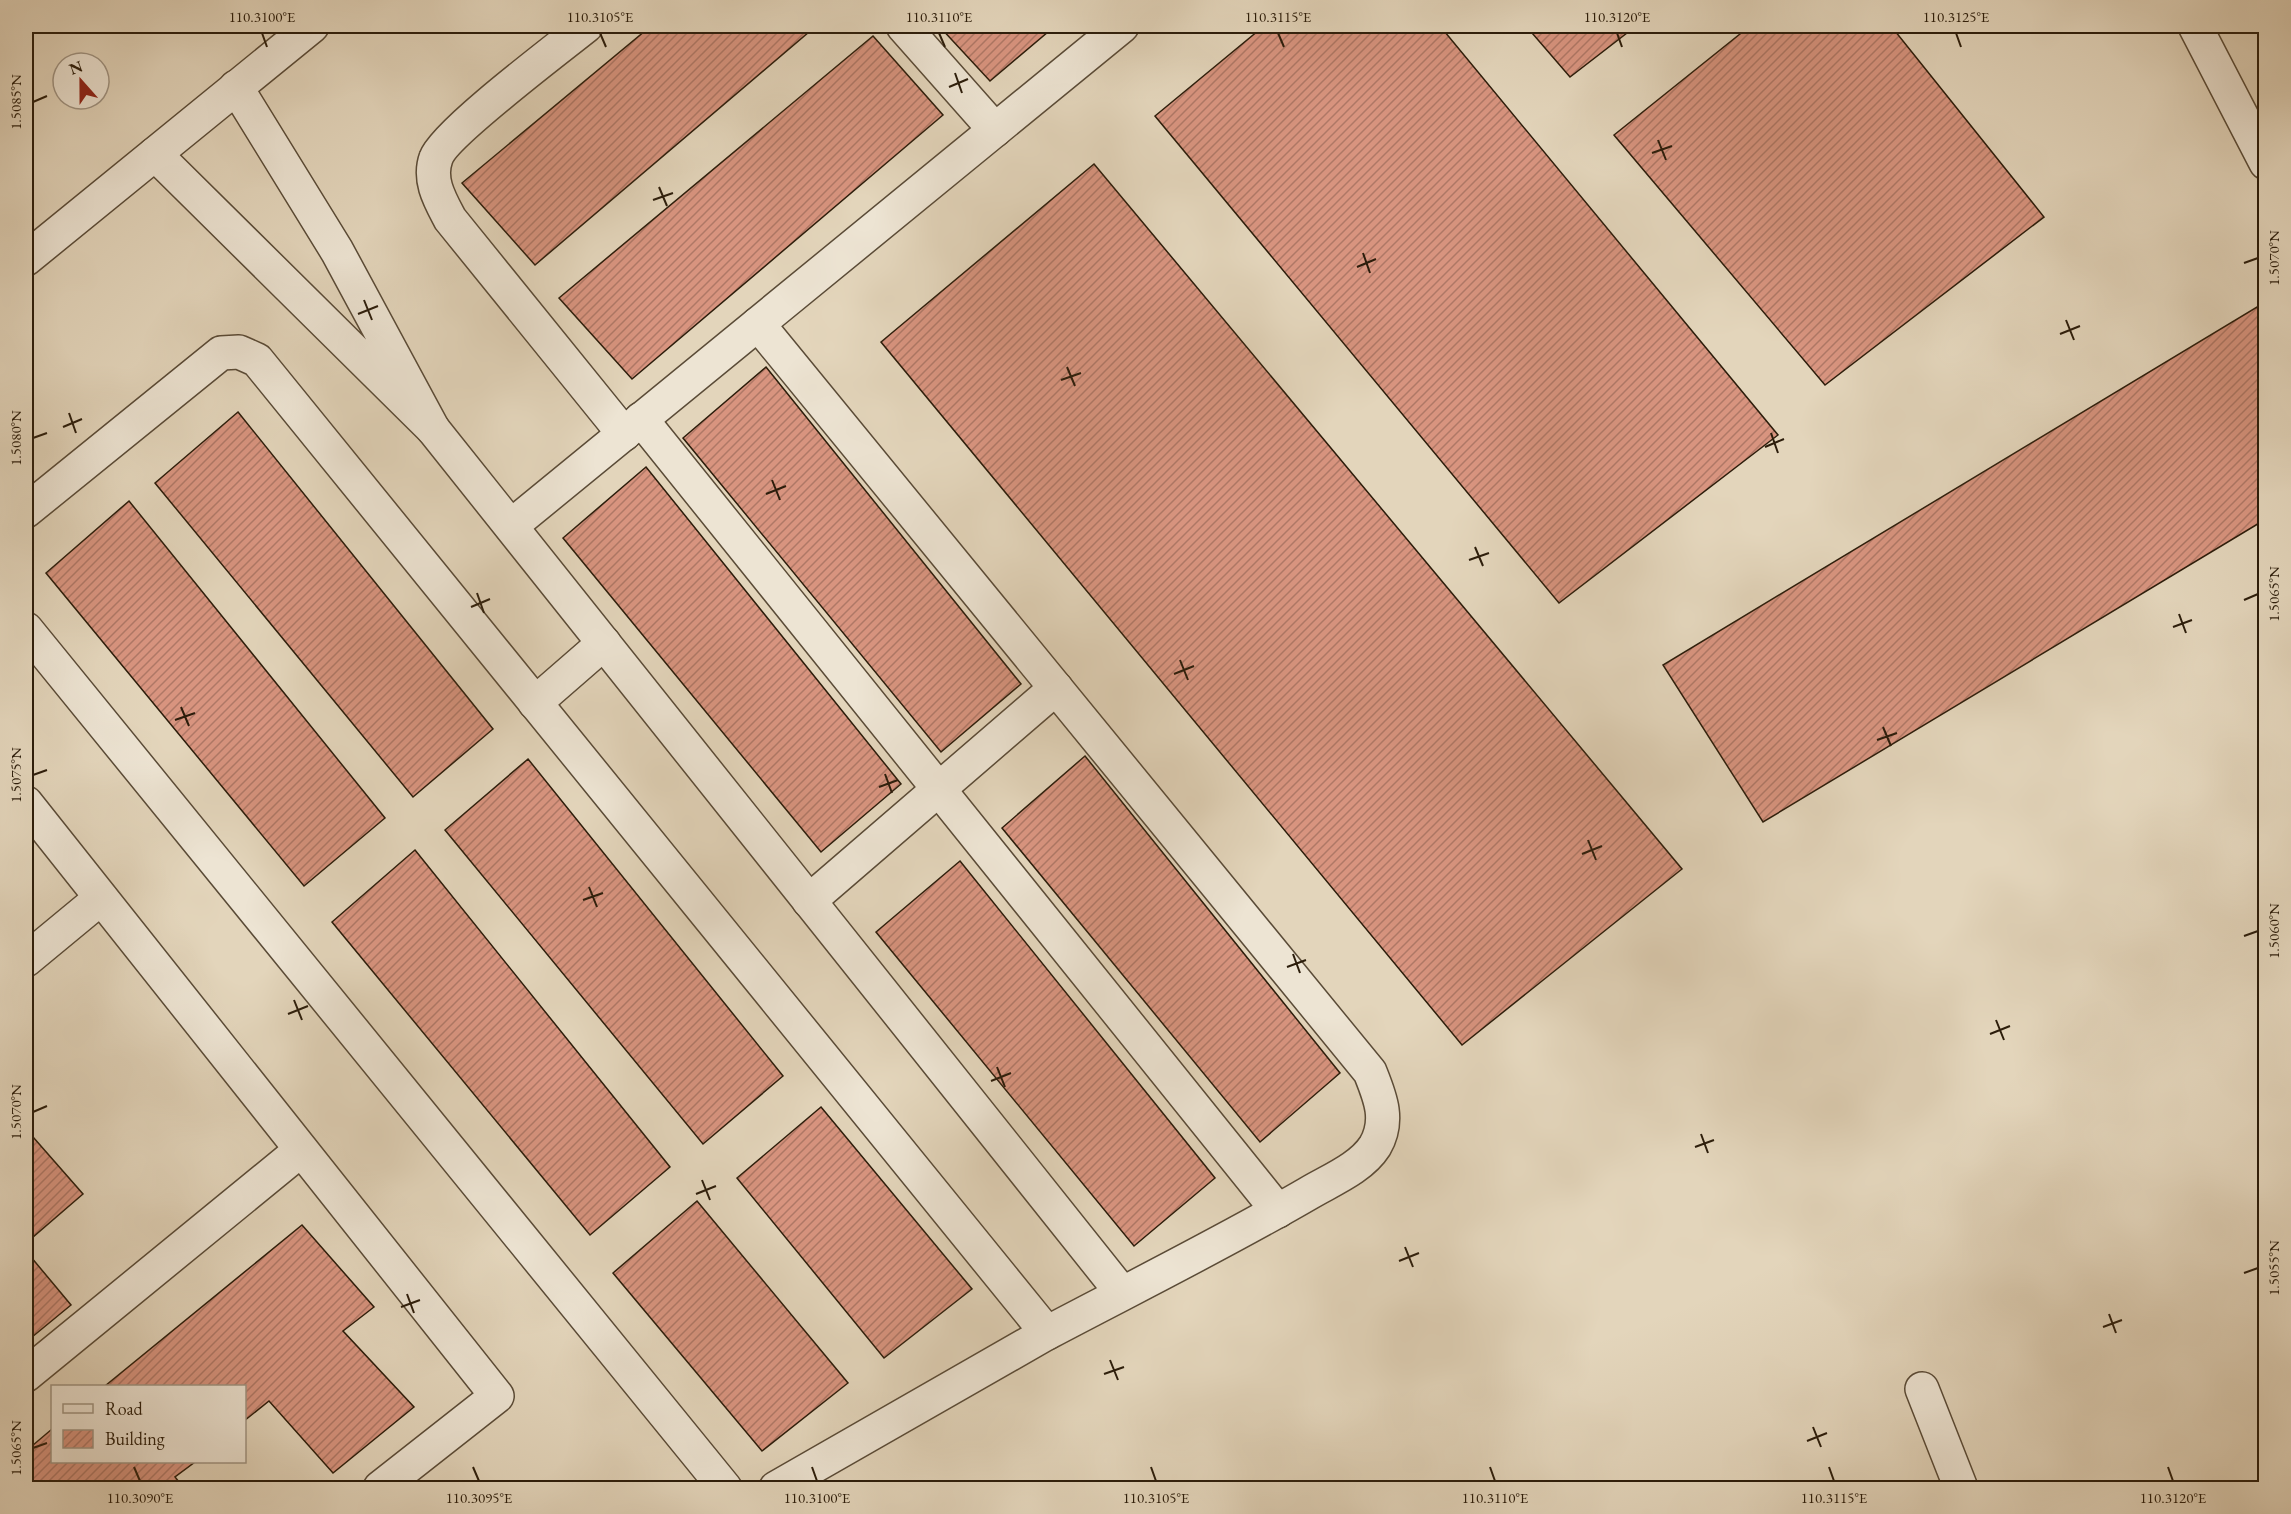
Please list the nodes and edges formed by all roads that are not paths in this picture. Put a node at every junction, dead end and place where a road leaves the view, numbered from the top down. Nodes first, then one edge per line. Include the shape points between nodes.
1 (312, 26) edge
2 (586, 26) edge
3 (903, 26) edge
4 (1122, 26) edge
5 (2195, 26) edge
6 (236, 87) junction
7 (995, 130) junction
8 (155, 154) junction
9 (2265, 163) edge
10 (26, 259) edge
11 (758, 324) junction
12 (633, 426) junction
13 (433, 429) junction
14 (26, 511) edge
15 (511, 526) junction
16 (26, 629) edge
17 (604, 644) junction
18 (1056, 688) junction
19 (535, 703) junction
20 (940, 788) junction
21 (26, 803) edge
22 (101, 898) junction
23 (809, 901) junction
24 (26, 960) edge
25 (301, 1150) junction
26 (1278, 1211) junction
27 (1122, 1293) junction
28 (1047, 1333) junction
29 (26, 1375) edge
30 (1922, 1389) dead end
31 (380, 1488) edge
32 (725, 1488) edge
33 (776, 1488) edge
34 (1961, 1488) edge

1 - 6 street
2 - 12 street via 455,134 436,157 433,176 450,219
3 - 7 street
4 - 7 street
5 - 9 street
6 - 8 street
6 - 13 street via 337,251
7 - 11 street
8 - 10 street
8 - 13 street
11 - 12 street
11 - 18 street
12 - 15 street
12 - 20 street
13 - 15 street
14 - 19 street via 221,353 239,352 257,360
15 - 17 street
16 - 32 street
17 - 19 street
17 - 23 street
18 - 20 street
18 - 26 street via 1370,1072 1383,1105 1383,1123 1375,1146 1359,1164
19 - 28 street
20 - 23 street
20 - 26 street
21 - 22 street
22 - 24 street
22 - 25 street
23 - 27 street
25 - 29 street
25 - 31 street via 497,1396
26 - 27 street
27 - 28 street
28 - 33 street
30 - 34 street

